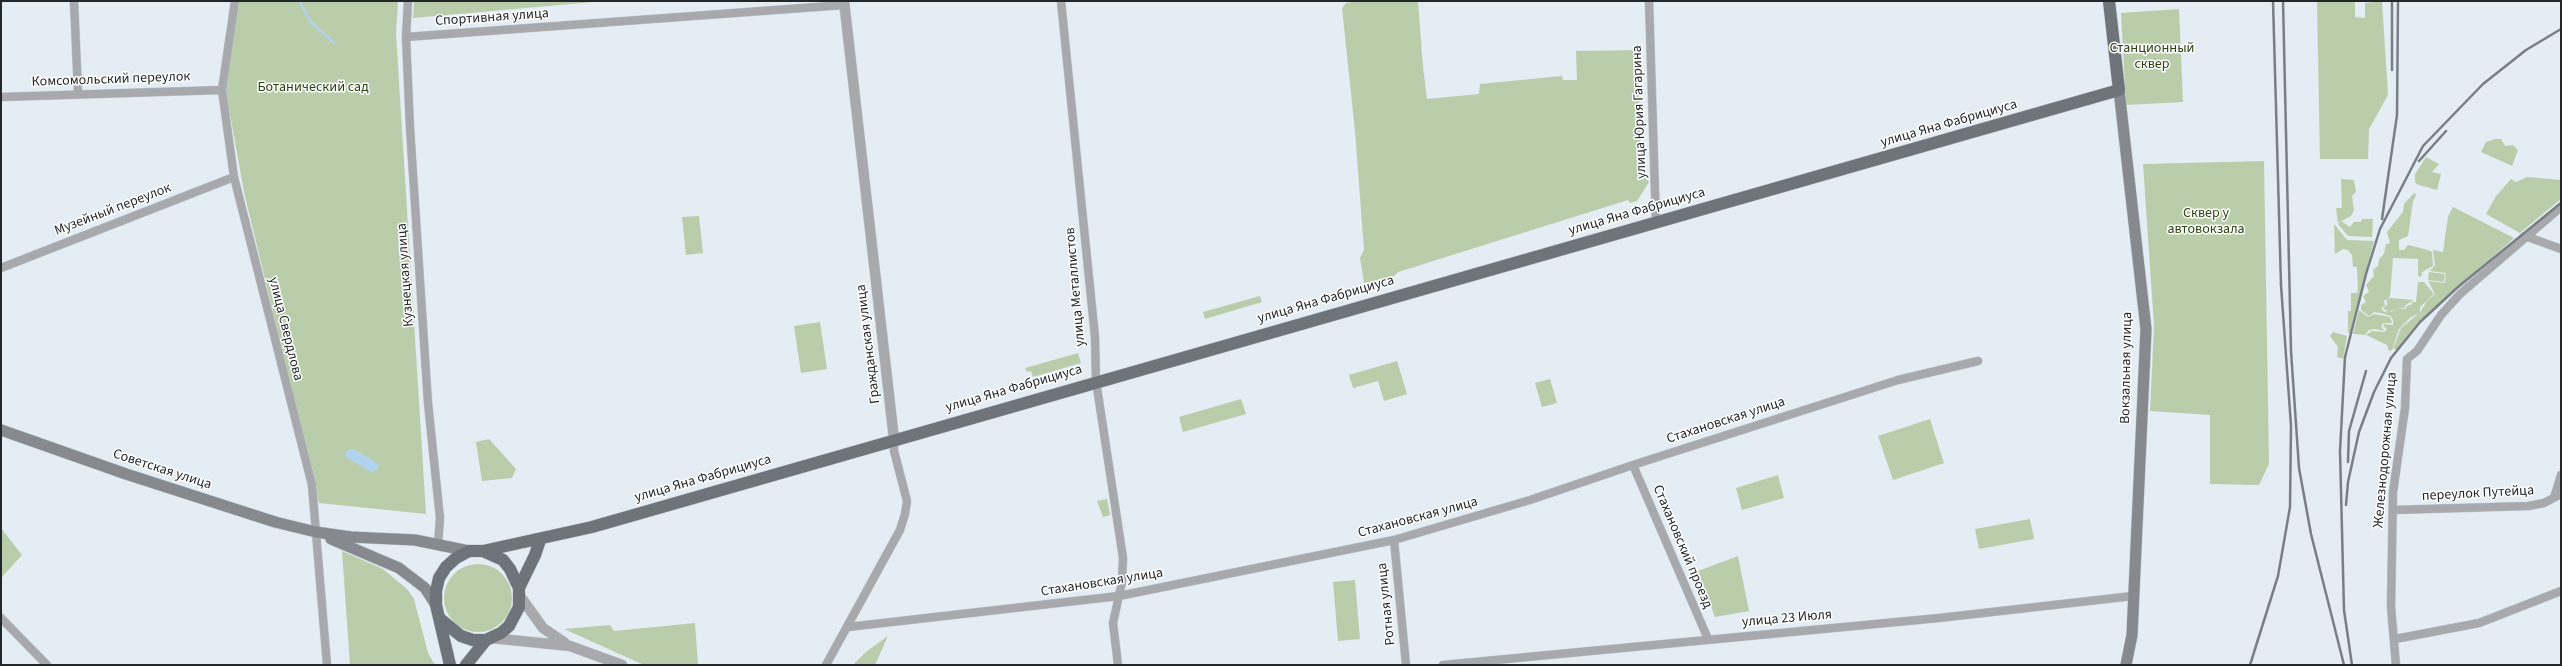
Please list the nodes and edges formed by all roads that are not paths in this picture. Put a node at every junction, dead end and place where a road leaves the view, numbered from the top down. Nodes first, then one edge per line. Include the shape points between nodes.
1 (74, 1) edge
2 (235, 1) edge
3 (408, 1) edge
4 (1061, 1) edge
5 (1649, 1) edge
6 (2109, 1) edge
7 (844, 3) edge
8 (406, 37) junction
9 (222, 90) junction
10 (2120, 90) junction
11 (78, 93) junction
12 (1, 97) edge
13 (234, 177) junction
14 (2561, 207) edge
15 (1656, 223) junction
16 (2525, 236) junction
17 (2561, 249) edge
18 (1, 268) edge
19 (1978, 361) dead end
20 (1096, 381) junction
21 (1, 430) edge
22 (894, 439) junction
23 (1633, 464) junction
24 (2561, 475) edge
25 (2558, 495) edge
26 (2393, 510) junction
27 (316, 532) junction
28 (540, 540) junction
29 (1394, 540) junction
30 (438, 546) junction
31 (483, 551) junction
32 (469, 552) junction
33 (2561, 591) edge
34 (519, 592) junction
35 (1119, 596) junction
36 (2134, 596) junction
37 (436, 605) junction
38 (1, 618) edge
39 (439, 618) junction
40 (848, 627) junction
41 (489, 639) junction
42 (2395, 639) junction
43 (1708, 640) junction
44 (570, 646) junction
45 (47, 665) edge
46 (327, 665) edge
47 (450, 665) edge
48 (466, 665) edge
49 (622, 665) edge
50 (826, 665) edge
51 (1118, 665) edge
52 (1406, 665) edge
53 (1443, 665) edge
54 (2126, 665) edge
55 (2396, 665) edge

1 - 11 street
2 - 9 street, улица Свердлова
3 - 8 street, Кузнецкая улица
4 - 20 street, улица Металлистов via 1094,337
5 - 15 street, улица Юрия Гагарина
6 - 10 main road, Вокзальная улица
7 - 8 street, Спортивная улица
7 - 22 street, Гражданская улица
8 - 30 street, Кузнецкая улица via 428,403 440,518
9 - 11 street, Комсомольский переулок
9 - 13 street, улица Свердлова
10 - 15 main road, улица Яна Фабрициуса
10 - 36 main road, Вокзальная улица via 2146,329
11 - 12 street, Комсомольский переулок
13 - 18 street, Музейный переулок
13 - 27 street, улица Свердлова via 312,485
14 - 16 street, Железнодорожная улица
15 - 20 main road, улица Яна Фабрициуса
16 - 17 street
16 - 26 street, Железнодорожная улица via 2460,294 2441,315 2417,351 2407,359 2405,408 2393,492
19 - 23 street, Стахановская улица via 1898,380
20 - 22 main road, улица Яна Фабрициуса
20 - 35 street, улица Металлистов via 1123,558
21 - 27 main road, Советская улица via 126,474 275,522
22 - 28 main road, улица Яна Фабрициуса
22 - 40 street, Гражданская улица via 894,451 907,501 905,514 900,530
23 - 29 street, Стахановская улица via 1530,500
23 - 43 street, Стахановский проезд
24 - 25 street
25 - 26 street, переулок Путейца via 2544,503 2528,506
26 - 42 street, Железнодорожная улица via 2390,568
27 - 30 main road, Советская улица via 351,537 415,540
27 - 37 main road, Советская улица via 399,568 422,584
27 - 46 street, улица Свердлова
28 - 31 main road, улица Яна Фабрициуса
28 - 34 main road
29 - 35 street, Стахановская улица
29 - 52 street, Ротная улица
30 - 32 main road, Советская улица
31 - 32 main road
31 - 34 main road via 503,560 510,569
32 - 37 main road via 456,558 439,578
33 - 42 street via 2479,623
34 - 41 main road via 519,607 509,626
34 - 44 street via 543,628
35 - 40 street, Стахановская улица
35 - 51 street, улица Металлистов via 1113,623
36 - 43 street, улица 23 Июля
36 - 54 main road, Вокзальная улица via 2132,635
37 - 39 main road
38 - 45 street
39 - 41 main road via 460,636 473,640
39 - 47 main road
40 - 50 street, Гражданская улица
41 - 44 street
41 - 48 main road
42 - 55 street, Железнодорожная улица
43 - 53 street, улица 23 Июля
44 - 49 street

